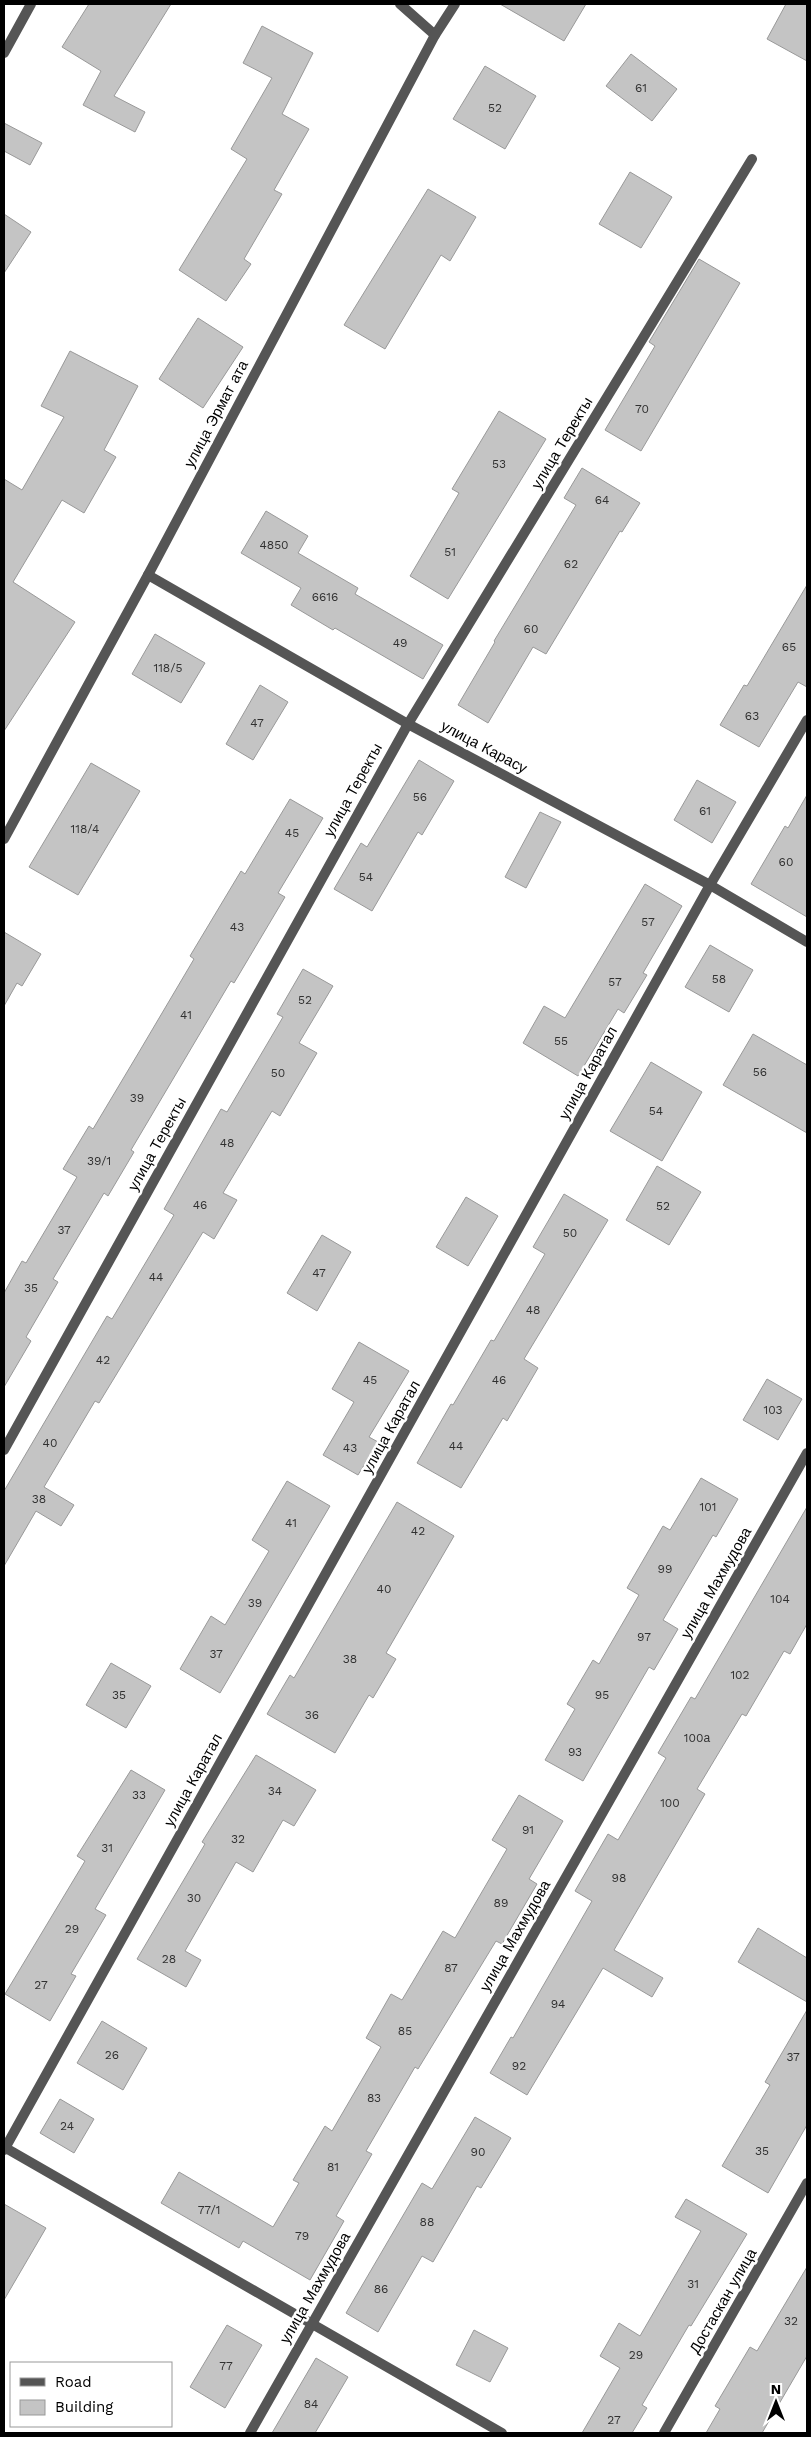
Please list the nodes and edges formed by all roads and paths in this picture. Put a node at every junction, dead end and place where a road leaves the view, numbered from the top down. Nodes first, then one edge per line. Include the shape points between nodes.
1 (31, 4) edge
2 (400, 4) edge
3 (455, 4) edge
4 (435, 35) junction
5 (4, 53) edge
6 (752, 159) dead end
7 (148, 575) junction
8 (807, 720) edge
9 (408, 724) junction
10 (4, 838) edge
11 (710, 885) junction
12 (807, 942) edge
13 (4, 1450) edge
14 (807, 1453) edge
15 (4, 2148) edge
16 (807, 2183) edge
17 (312, 2324) junction
18 (250, 2433) edge
19 (502, 2433) edge
20 (664, 2433) edge

1 - 5 street
2 - 4 street
3 - 4 street, улица Эрмат ата
4 - 7 street, улица Эрмат ата
6 - 9 street, улица Теректы
7 - 9 street, улица Карасу
7 - 10 street, улица Эрмат ата
8 - 11 street, улица Каратал
9 - 11 street, улица Карасу
9 - 13 street, улица Теректы
11 - 12 street, улица Карасу
11 - 15 street, улица Каратал
14 - 17 street, улица Махмудова
15 - 17 street
16 - 20 street, Достаскан улица
17 - 18 street, улица Махмудова
17 - 19 street

